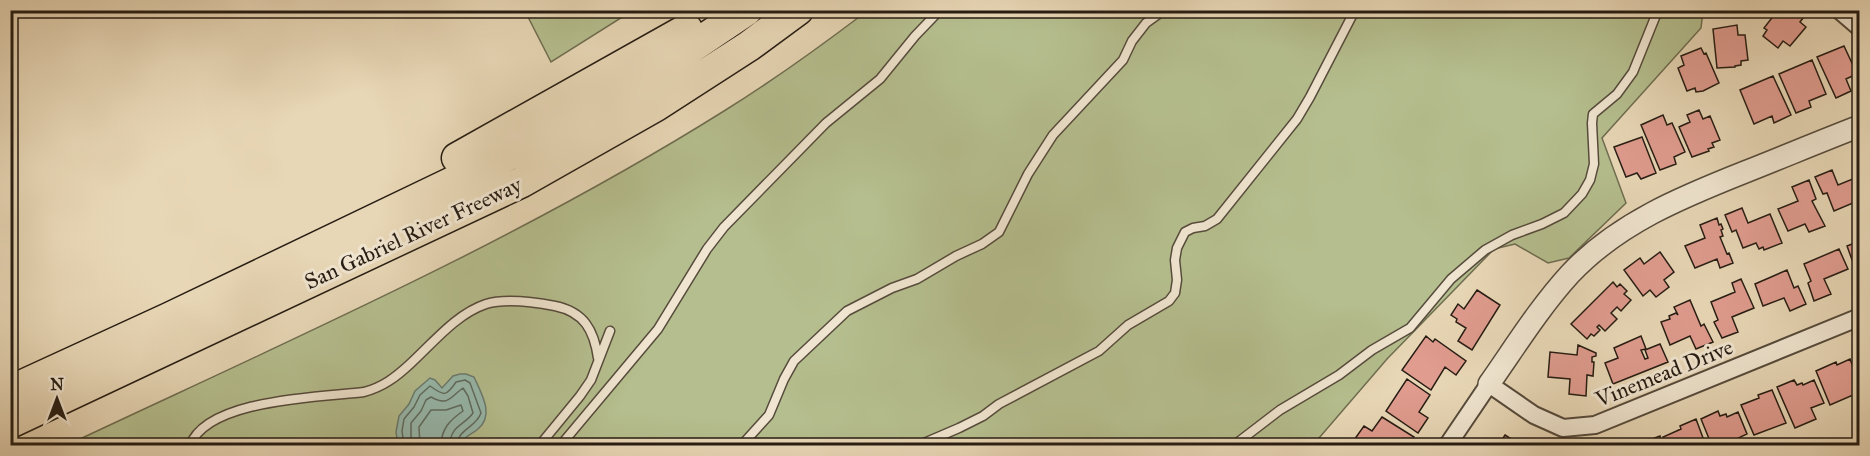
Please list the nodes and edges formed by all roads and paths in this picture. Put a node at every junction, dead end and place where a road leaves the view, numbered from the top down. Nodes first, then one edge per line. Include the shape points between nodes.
1 (715, 10) edge
2 (747, 10) edge
3 (772, 10) edge
4 (798, 10) edge
5 (940, 10) edge
6 (1164, 10) edge
7 (1355, 10) edge
8 (1658, 10) edge
9 (1839, 10) edge
10 (1860, 28) edge
11 (1860, 126) edge
12 (1860, 317) edge
13 (610, 331) dead end
14 (598, 358) junction
15 (10, 370) edge
16 (1489, 384) junction
17 (10, 391) edge
18 (10, 402) edge
19 (10, 423) edge
20 (190, 446) edge
21 (539, 446) edge
22 (560, 446) edge
23 (741, 446) edge
24 (917, 446) edge
25 (1233, 446) edge
26 (1447, 446) edge

1 - 15 highway via 473,151
2 - 17 highway via 652,74 534,143
3 - 18 highway via 648,93 494,180
4 - 19 highway, San Gabriel River Freeway via 664,101 522,182
5 - 22 lane via 880,79 826,123 724,227 658,328
6 - 23 lane via 1146,23 1123,60 1053,135 999,232 917,279 847,311 794,361 769,416
7 - 24 lane via 1310,98 1283,138 1217,219 1185,232 1174,260 1177,280 1169,301 1128,325 1099,351 983,416
8 - 25 lane via 1633,72 1617,94 1593,114 1594,164 1590,180 1564,213 1485,250 1451,279 1410,328 1280,410
9 - 10 street
11 - 16 street via 1659,209 1605,243 1571,273
12 - 16 street, Vinemead Drive via 1595,425 1563,428 1534,416
13 - 14 lane
14 - 20 lane via 593,334 585,321 573,313 544,304 486,304 459,320 392,381 376,389 231,411 207,423
14 - 21 lane via 591,380
16 - 26 street

